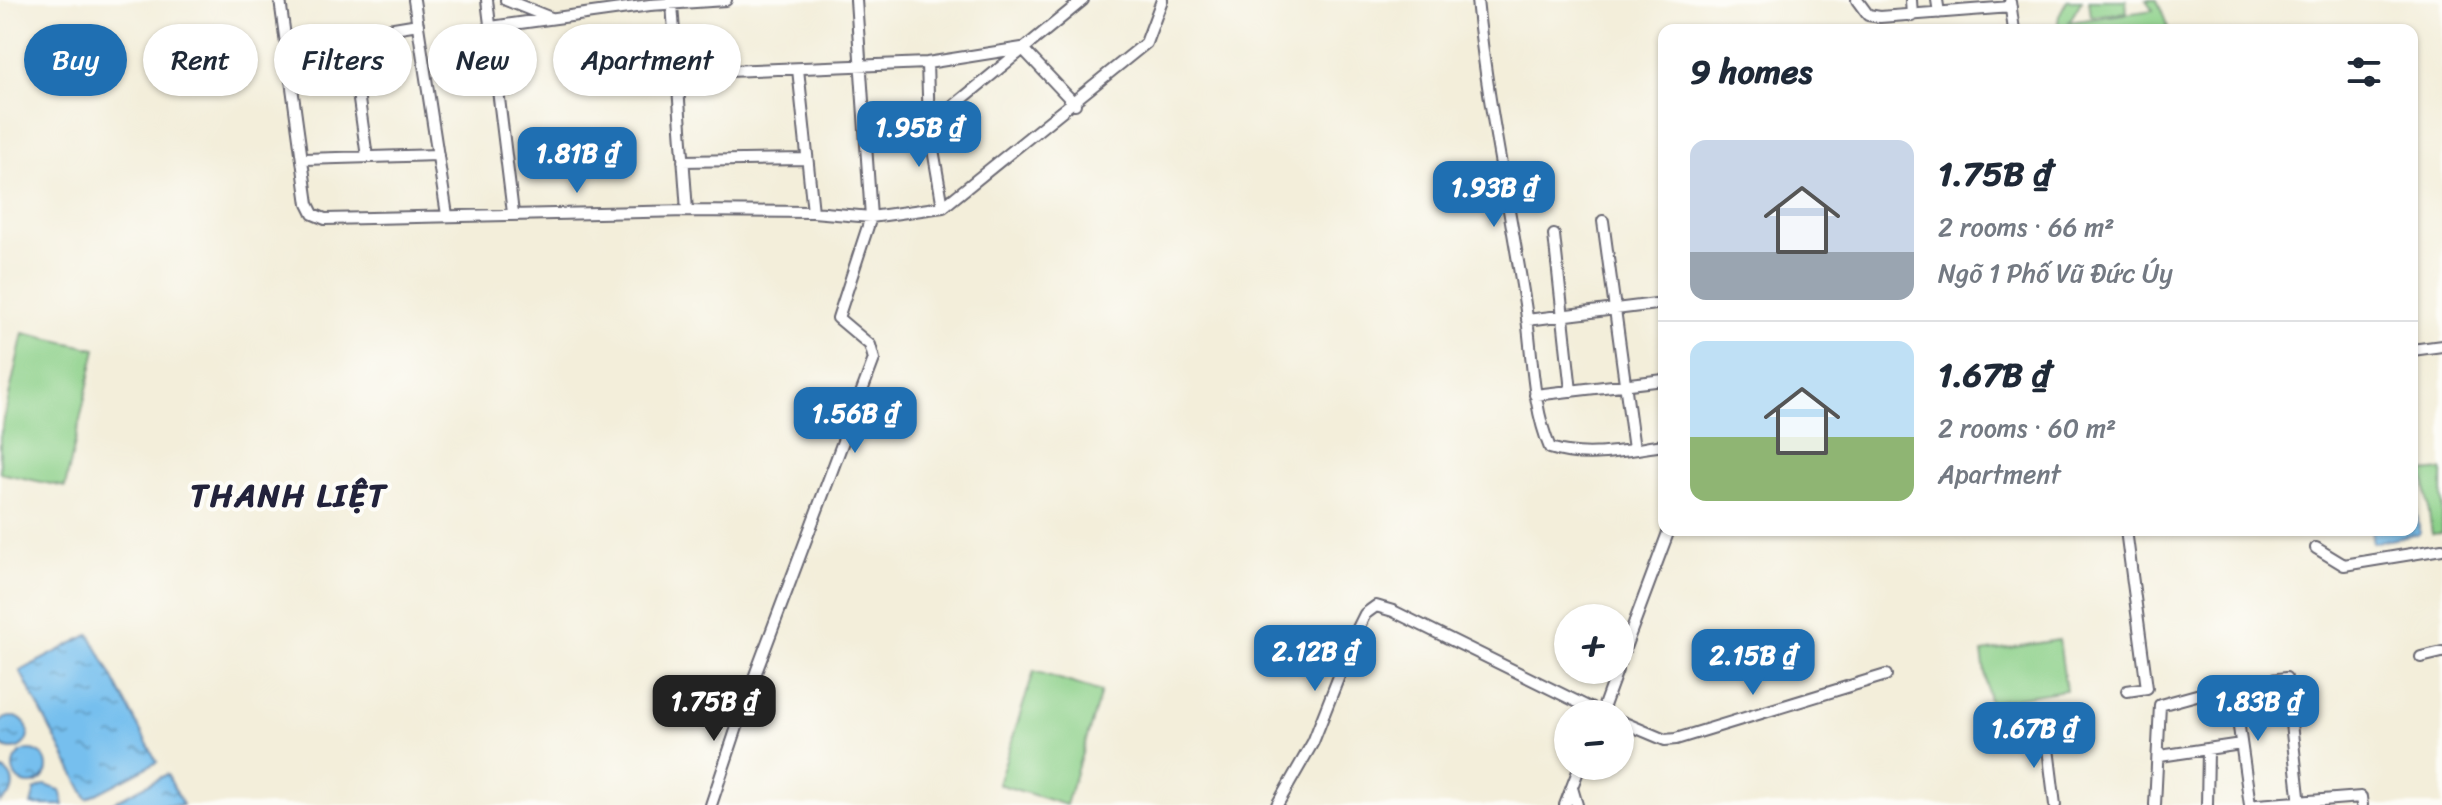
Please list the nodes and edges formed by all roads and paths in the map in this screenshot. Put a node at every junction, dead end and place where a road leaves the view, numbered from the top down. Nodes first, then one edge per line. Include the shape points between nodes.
1 (280, 0) edge
2 (414, 0) edge
3 (487, 0) edge
4 (506, 0) edge
5 (726, 0) edge
6 (856, 0) edge
7 (1083, 0) edge
8 (1477, 0) edge
9 (1857, 0) edge
10 (1911, 0) edge
11 (1937, 0) edge
12 (1159, 2) edge
13 (2010, 3) edge
14 (672, 4) junction
15 (1939, 13) junction
16 (1912, 16) junction
17 (552, 19) junction
18 (283, 24) edge
19 (418, 24) junction
20 (491, 24) edge
21 (514, 24) edge
22 (673, 24) edge
23 (2013, 24) edge
24 (412, 25) edge
25 (1022, 48) junction
26 (927, 63) junction
27 (859, 66) junction
28 (798, 69) junction
29 (741, 71) edge
30 (294, 96) edge
31 (358, 96) edge
32 (499, 96) edge
33 (679, 96) edge
34 (1075, 104) junction
35 (929, 126) junction
36 (438, 155) junction
37 (367, 157) junction
38 (304, 159) junction
39 (807, 159) junction
40 (683, 161) junction
41 (943, 207) junction
42 (687, 211) junction
43 (813, 212) junction
44 (513, 213) junction
45 (447, 215) junction
46 (871, 217) junction
47 (1603, 221) dead end
48 (1554, 235) dead end
49 (1658, 304) edge
50 (1615, 310) junction
51 (1561, 316) junction
52 (1527, 320) junction
53 (2442, 346) edge
54 (2418, 349) edge
55 (1658, 381) edge
56 (1626, 385) junction
57 (1571, 391) junction
58 (1535, 395) junction
59 (1658, 446) edge
60 (1634, 449) junction
61 (1667, 536) edge
62 (2127, 536) edge
63 (2316, 548) dead end
64 (2442, 549) edge
65 (1634, 624) edge
66 (2442, 652) edge
67 (2421, 657) dead end
68 (1886, 675) dead end
69 (2233, 685) junction
70 (2127, 691) dead end
71 (1573, 700) edge
72 (1634, 727) edge
73 (2046, 732) dead end
74 (2241, 744) junction
75 (2208, 751) junction
76 (2160, 756) junction
77 (1575, 780) edge
78 (1572, 788) junction
79 (2300, 803) edge
80 (711, 805) edge
81 (1277, 805) edge
82 (1565, 805) edge
83 (1577, 805) edge
84 (2055, 805) edge
85 (2155, 805) edge
86 (2207, 805) edge
87 (2250, 805) edge
88 (2257, 805) edge
89 (2362, 805) edge

1 - 18 street
2 - 19 street
3 - 20 street
4 - 17 street
5 - 14 street
6 - 27 street
7 - 25 street
8 - 52 street via 1485,83
9 - 16 street via 1868,15
10 - 16 street
11 - 15 street
12 - 34 street via 1146,43
13 - 15 street
13 - 23 street
14 - 17 street
14 - 22 street
15 - 16 street
17 - 21 street
19 - 24 street
19 - 36 street
25 - 26 street
25 - 34 street
25 - 35 street
26 - 27 street
26 - 35 street
27 - 28 street
27 - 46 street
28 - 29 street
28 - 39 street
30 - 38 street
31 - 37 street
32 - 44 street
33 - 40 street
34 - 41 street
35 - 41 street
36 - 37 street
36 - 45 street
37 - 38 street
38 - 45 street via 308,204 313,214 325,219
39 - 40 street
39 - 43 street
40 - 42 street
41 - 46 street
42 - 43 street
42 - 44 street
43 - 46 street
44 - 45 street
46 - 80 street via 838,318 871,346 874,359
47 - 50 street
48 - 51 street
49 - 50 street
50 - 51 street
50 - 56 street
51 - 52 street
51 - 57 street
52 - 58 street
53 - 54 street
55 - 56 street
56 - 57 street
56 - 60 street
57 - 58 street
58 - 60 street via 1538,421 1550,448 1590,455
59 - 60 street
61 - 65 street
62 - 70 street via 2147,688
63 - 64 street via 2344,565
66 - 67 street
68 - 72 street via 1676,739 1665,740
69 - 74 street
69 - 76 street via 2160,705
69 - 79 street via 2286,678
71 - 81 street via 1376,606 1358,628 1313,742
73 - 84 street
74 - 75 street
74 - 87 street
75 - 76 street
75 - 86 street
76 - 85 street
77 - 78 street
78 - 82 street
78 - 83 street
79 - 88 street
79 - 89 street via 2361,797

